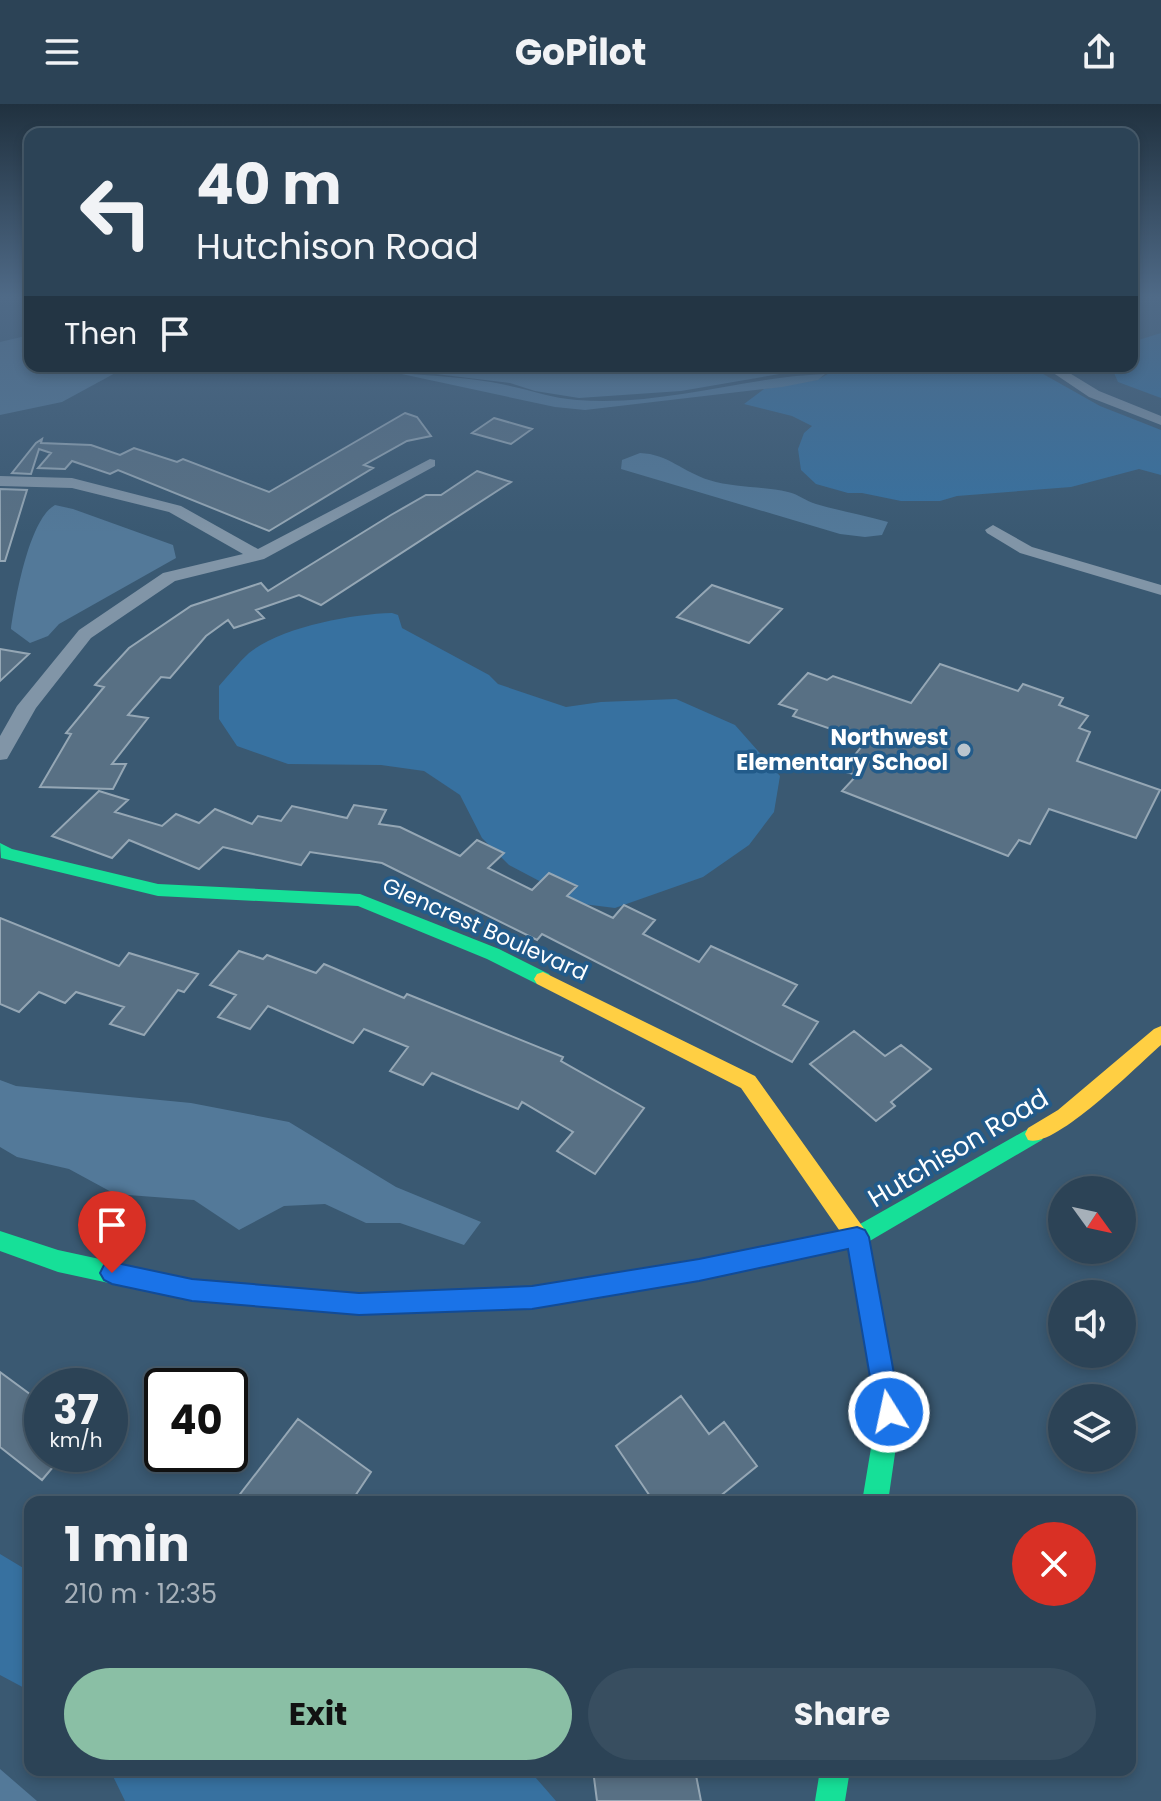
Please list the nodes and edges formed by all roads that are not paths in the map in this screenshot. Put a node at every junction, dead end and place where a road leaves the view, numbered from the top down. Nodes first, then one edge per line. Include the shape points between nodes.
1 (1064, 375) edge
2 (1161, 421) edge
3 (430, 463) dead end
4 (0, 481) edge
5 (993, 530) dead end
6 (258, 556) junction
7 (1161, 590) edge
8 (0, 754) edge
9 (0, 849) edge
10 (1161, 1034) edge
11 (857, 1237) junction
12 (0, 1241) edge
13 (876, 1496) edge
14 (834, 1776) edge
15 (830, 1801) edge

1 - 2 street via 1094,394
3 - 6 street
4 - 6 street via 72,483 175,509
5 - 7 street via 1026,550
6 - 8 street via 169,577 85,634 27,706
9 - 11 street, Glencrest Boulevard via 158,890 360,900 493,954 748,1082
10 - 11 street, Hutchison Road via 1065,1116
11 - 12 street, Hutchison Road via 532,1297 359,1304 192,1290 58,1261
11 - 13 street via 889,1412
14 - 15 street

